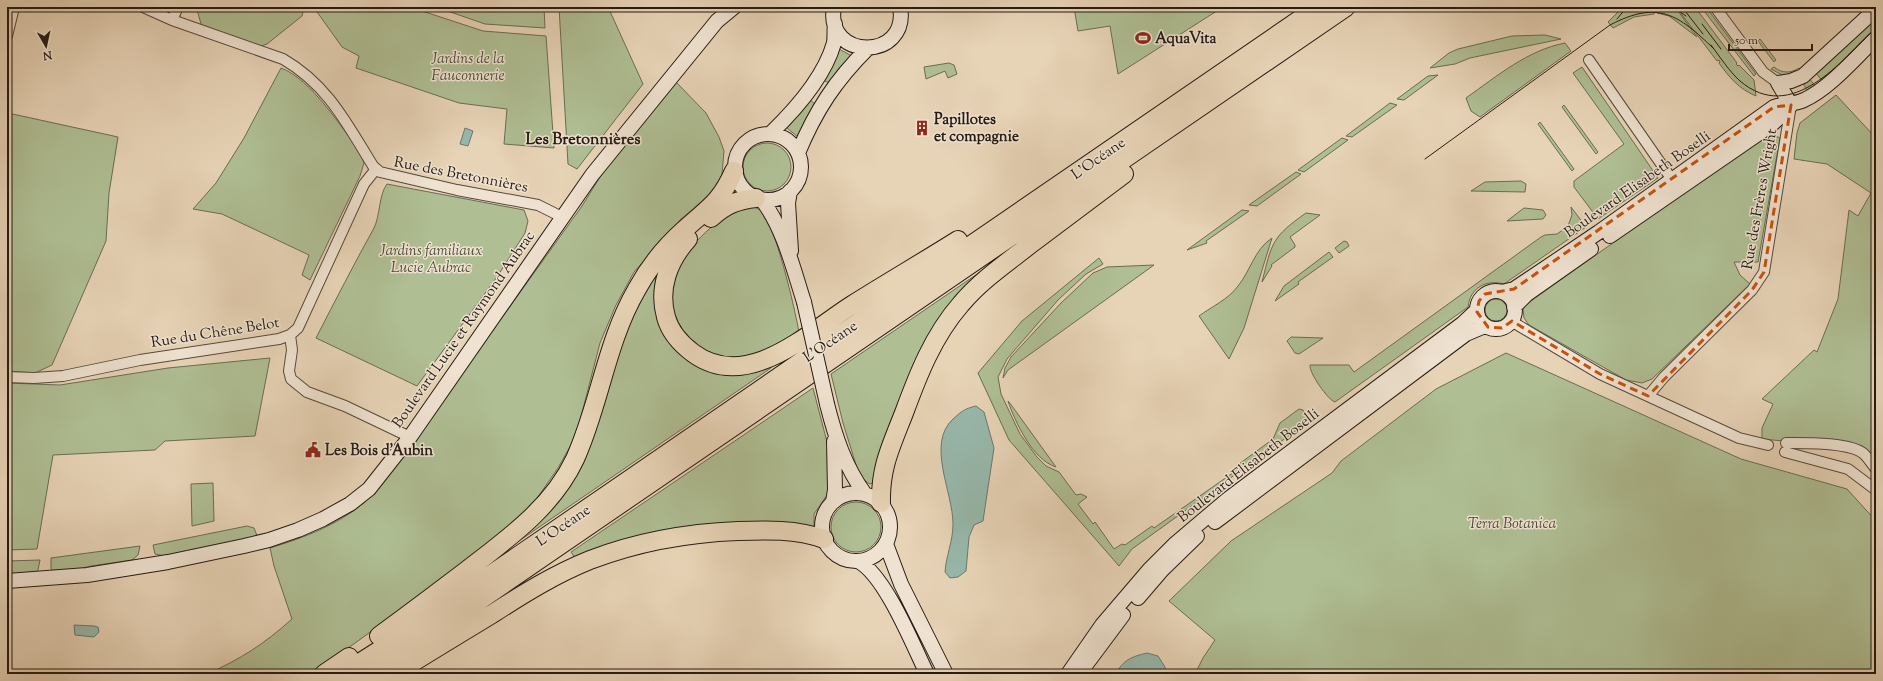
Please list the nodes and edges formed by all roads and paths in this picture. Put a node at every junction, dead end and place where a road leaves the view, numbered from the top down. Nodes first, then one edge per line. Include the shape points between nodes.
1 (14, 7) edge
2 (143, 7) edge
3 (178, 7) edge
4 (900, 7) edge
5 (1318, 7) edge
6 (1346, 7) edge
7 (1715, 7) edge
8 (728, 9) edge
9 (1876, 9) edge
10 (831, 12) edge
11 (172, 20) junction
12 (7, 36) edge
13 (1876, 38) edge
14 (868, 48) junction
15 (1589, 60) dead end
16 (1778, 83) junction
17 (1211, 100) junction
18 (1791, 105) junction
19 (771, 133) junction
20 (798, 153) junction
21 (376, 169) junction
22 (734, 171) junction
23 (1675, 184) junction
24 (790, 191) junction
25 (759, 199) junction
26 (1015, 215) junction
27 (562, 217) junction
28 (792, 261) junction
29 (1502, 292) junction
30 (1477, 310) junction
31 (1513, 314) junction
32 (1485, 326) junction
33 (290, 335) junction
34 (7, 377) edge
35 (1648, 396) junction
36 (833, 429) junction
37 (410, 436) junction
38 (1768, 445) dead end
39 (1876, 469) edge
40 (1876, 490) edge
41 (865, 494) junction
42 (833, 502) junction
43 (881, 504) junction
44 (824, 539) junction
45 (886, 544) junction
46 (858, 561) junction
47 (7, 581) edge
48 (324, 674) edge
49 (342, 674) edge
50 (372, 674) edge
51 (394, 674) edge
52 (927, 674) edge
53 (946, 674) edge
54 (1068, 674) edge
55 (1079, 674) edge

1 - 12 street
2 - 11 street, Rue des Bretonnières
3 - 11 street
4 - 14 street via 901,21 894,35 882,45
5 - 26 highway, L’Océane
6 - 17 highway, L’Océane
7 - 16 street via 1764,72
8 - 27 street, Boulevard Lucie et Raymond Aubrac via 611,150
9 - 16 street via 1803,76
10 - 14 street via 841,36 847,42
10 - 19 street via 834,42 827,59 793,111
11 - 21 street, Rue des Bretonnières via 283,59 298,67 338,108
13 - 18 street, Boulevard Elisabeth Boselli via 1823,88
14 - 20 street via 845,71 826,97 810,123
15 - 23 street
16 - 18 street
17 - 43 highway via 1199,119 1011,260 961,304 938,335 914,386 883,472
17 - 50 highway, L’Océane
18 - 23 street, Boulevard Elisabeth Boselli via 1780,104 1774,107
18 - 35 street, Rue des Frères Wright via 1764,272 1752,290
19 - 20 street via 789,141
19 - 22 street via 755,136 742,146 736,155
20 - 24 street via 801,162 800,176
21 - 27 street, Rue des Bretonnières via 384,175 538,205
21 - 33 street, Rue du Chêne Belot via 364,184 298,328
22 - 25 street via 743,190
22 - 48 highway via 718,200 661,253 637,288 616,334 582,443 566,476 547,502 530,520 402,620
23 - 29 street, Boulevard Elisabeth Boselli via 1514,289
23 - 31 street, Boulevard Elisabeth Boselli via 1528,292
24 - 25 street via 778,198
24 - 28 street via 788,203
25 - 26 highway via 732,203 698,229 676,253 663,288 664,311 676,337 701,359 723,366 752,364 778,354 988,222
25 - 28 street via 768,208
26 - 49 highway, L’Océane
27 - 37 street, Boulevard Lucie et Raymond Aubrac
28 - 36 street, bridge
29 - 30 street via 1491,291 1484,294
29 - 31 street via 1510,298
30 - 32 street
30 - 54 street, Boulevard Elisabeth Boselli via 1466,321 1228,499 1176,543 1102,625
31 - 32 street via 1506,326
31 - 35 street via 1600,374
32 - 55 street via 1466,334 1201,532 1162,570 1116,622
33 - 34 street, Rue du Chêne Belot via 63,376
33 - 37 street via 292,350 289,371 292,379 307,392 345,406
35 - 38 street via 1739,438
36 - 41 street via 852,474
36 - 42 street via 836,483
37 - 47 street, Boulevard Lucie et Raymond Aubrac via 368,489 350,504 298,530 269,540 168,562 87,575
39 - 40 street via 1864,454 1853,449 1800,443 1786,448 1848,468
41 - 42 street via 849,494
41 - 43 street via 874,497
42 - 44 street via 823,519
43 - 45 street via 890,521
44 - 46 street via 836,554
44 - 51 highway via 794,532 729,532 682,536 614,552 577,566 541,584
45 - 46 street via 872,557
45 - 53 street via 901,584
46 - 52 street via 868,568 888,595

